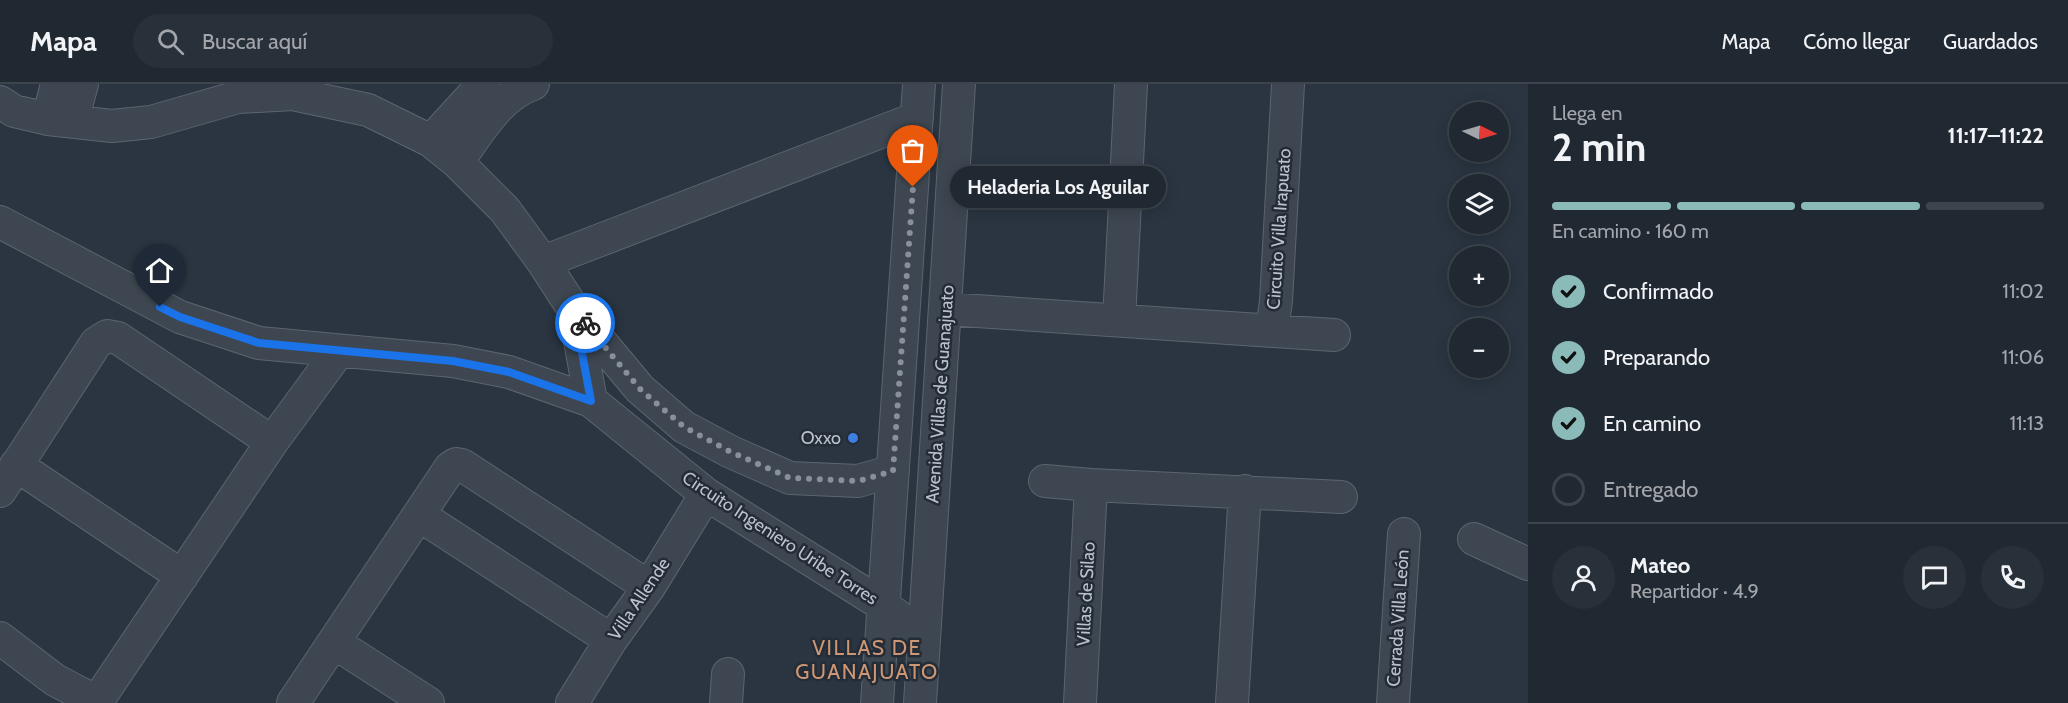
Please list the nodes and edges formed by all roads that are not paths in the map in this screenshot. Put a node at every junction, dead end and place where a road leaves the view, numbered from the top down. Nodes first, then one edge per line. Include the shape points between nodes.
1 (57, 84) edge
2 (82, 84) edge
3 (483, 84) edge
4 (533, 84) edge
5 (919, 84) edge
6 (959, 84) edge
7 (1131, 84) edge
8 (1288, 84) edge
9 (0, 102) edge
10 (917, 118) junction
11 (60, 120) junction
12 (431, 141) junction
13 (457, 162) junction
14 (913, 187) junction
15 (953, 192) junction
16 (0, 222) edge
17 (543, 262) junction
18 (946, 309) junction
19 (574, 310) junction
20 (1119, 320) junction
21 (1272, 330) junction
22 (1334, 336) dead end
23 (338, 352) junction
24 (591, 401) junction
25 (272, 442) junction
26 (16, 465) junction
27 (893, 471) junction
28 (1045, 481) dead end
29 (1091, 485) junction
30 (0, 491) edge
31 (1245, 491) junction
32 (706, 494) junction
33 (1341, 497) dead end
34 (418, 515) junction
35 (1404, 534) dead end
36 (1474, 539) dead end
37 (1528, 564) edge
38 (182, 576) junction
39 (648, 587) junction
40 (882, 605) junction
41 (924, 636) junction
42 (0, 638) edge
43 (611, 640) junction
44 (335, 643) junction
45 (0, 660) edge
46 (55, 680) junction
47 (303, 700) edge
48 (96, 703) edge
49 (428, 703) edge
50 (572, 703) edge
51 (877, 703) edge
52 (920, 703) edge
53 (1080, 703) edge
54 (1232, 703) edge
55 (1393, 703) edge

1 - 11 street
2 - 11 street
3 - 12 street
4 - 13 street via 503,102
5 - 10 street
6 - 15 street, Avenida Villas de Guanajuato
7 - 20 street
8 - 21 street, Circuito Villa Irapuato
9 - 11 street via 14,111
10 - 14 street
10 - 17 street
11 - 12 street via 112,126 141,123 238,97 293,94 368,110
12 - 13 street
13 - 17 street via 505,210
14 - 15 street
14 - 27 street
15 - 18 street, Avenida Villas de Guanajuato
16 - 23 street, Circuito Ingeniero Uribe Torres via 180,317 259,343
17 - 19 street
18 - 20 street, Circuito Villa Irapuato
18 - 41 street, Avenida Villas de Guanajuato
19 - 24 street
19 - 27 street via 640,389 684,427 731,452 790,478 858,481
20 - 21 street, Circuito Villa Irapuato
21 - 22 street
23 - 24 street, Circuito Ingeniero Uribe Torres via 453,361 509,372
23 - 25 street
24 - 32 street, Circuito Ingeniero Uribe Torres
25 - 26 street via 118,338 107,336 96,344
25 - 38 street
26 - 30 street
26 - 38 street
27 - 40 street
28 - 29 street
29 - 31 street
29 - 53 street, Villas de Silao
31 - 33 street
31 - 54 street
32 - 39 street, Villa Allende
32 - 40 street, Circuito Ingeniero Uribe Torres
34 - 39 street via 450,468 462,465
34 - 43 street
34 - 44 street
35 - 55 street, Cerrada Villa León
36 - 37 street
38 - 48 street
39 - 43 street, Villa Allende
40 - 41 street, Circuito Ingeniero Uribe Torres
40 - 51 street
41 - 52 street, Avenida Villas de Guanajuato
42 - 46 street
43 - 50 street, Villa Allende
44 - 47 street
44 - 49 street
45 - 46 street
46 - 48 street

